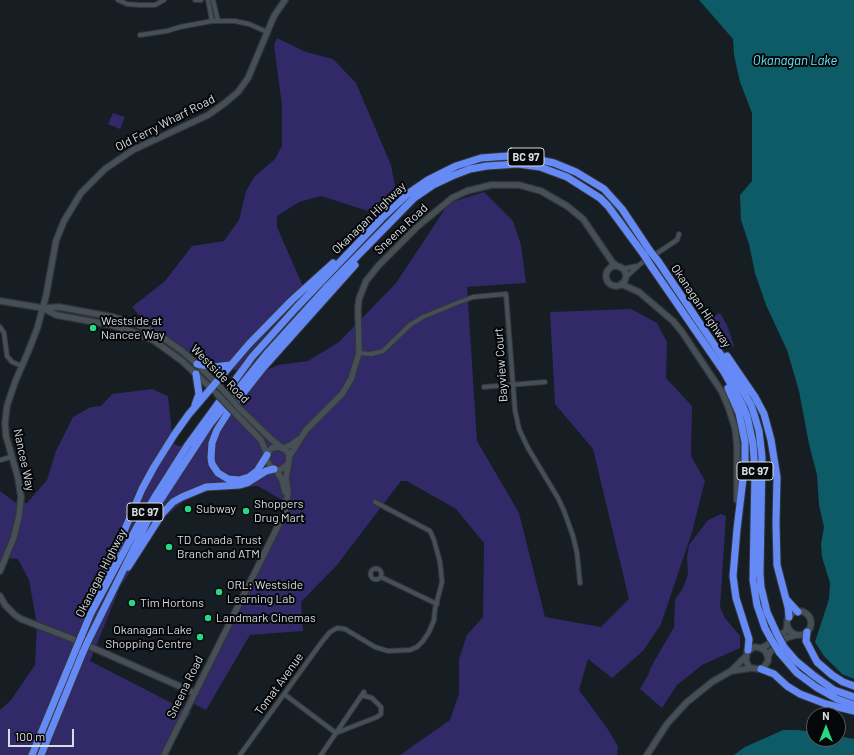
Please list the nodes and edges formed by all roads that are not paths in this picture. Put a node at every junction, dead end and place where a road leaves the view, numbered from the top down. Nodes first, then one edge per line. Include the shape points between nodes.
1 (118, 0) edge
2 (164, 0) edge
3 (195, 0) edge
4 (201, 0) edge
5 (208, 0) edge
6 (213, 0) edge
7 (284, 0) edge
8 (212, 21) junction
9 (218, 21) junction
10 (267, 32) junction
11 (140, 35) dead end
12 (382, 218) junction
13 (389, 224) junction
14 (680, 234) dead end
15 (603, 249) junction
16 (638, 266) junction
17 (620, 268) junction
18 (608, 269) junction
19 (625, 278) junction
20 (621, 284) junction
21 (0, 301) edge
22 (43, 308) junction
23 (695, 315) junction
24 (687, 317) junction
25 (0, 327) edge
26 (360, 354) junction
27 (197, 364) junction
28 (230, 365) junction
29 (22, 366) junction
30 (196, 374) junction
31 (545, 382) dead end
32 (513, 385) junction
33 (484, 387) dead end
34 (214, 388) junction
35 (192, 410) junction
36 (238, 412) junction
37 (302, 436) junction
38 (283, 448) junction
39 (267, 455) junction
40 (11, 457) junction
41 (0, 460) edge
42 (289, 460) junction
43 (275, 469) junction
44 (287, 498) junction
45 (375, 502) dead end
46 (737, 529) junction
47 (0, 571) edge
48 (381, 577) dead end
49 (118, 582) junction
50 (580, 583) dead end
51 (0, 596) edge
52 (786, 598) junction
53 (437, 604) junction
54 (91, 612) junction
55 (798, 612) junction
56 (789, 617) junction
57 (787, 625) junction
58 (807, 632) junction
59 (796, 634) junction
60 (774, 636) junction
61 (762, 648) junction
62 (748, 650) junction
63 (782, 650) junction
64 (745, 657) junction
65 (768, 658) junction
66 (752, 668) junction
67 (761, 669) junction
68 (731, 671) junction
69 (854, 686) edge
70 (195, 693) junction
71 (284, 694) junction
72 (854, 697) edge
73 (854, 705) edge
74 (854, 711) edge
75 (336, 733) junction
76 (32, 755) edge
77 (42, 755) edge
78 (164, 755) edge
79 (240, 755) edge
80 (321, 755) edge
81 (647, 755) edge

1 - 2 street via 140,5 155,5
3 - 4 street
5 - 8 street
6 - 9 street
7 - 10 street, Old Ferry Wharf Road
8 - 9 street
8 - 11 street via 167,32
9 - 10 street via 249,24
10 - 22 street, Old Ferry Wharf Road via 248,78 238,92 208,115 125,154 102,171 81,193 60,231
12 - 23 highway, Okanagan Highway / BC 97, bridge via 409,193 456,166 482,158 508,156 554,163 576,172 604,189 622,209
12 - 28 highway via 292,300
12 - 54 highway, Okanagan Highway / BC 97 via 252,357 207,417 140,522
13 - 24 highway, Okanagan Highway / BC 97, bridge via 414,198 452,176 487,166 518,164 553,171 589,190 608,206
13 - 39 highway via 228,411 217,430 210,451 212,464 218,473 228,479 239,480 257,471
13 - 49 highway, Okanagan Highway / BC 97 via 268,352 210,424 150,516
14 - 16 street via 677,240
15 - 17 street, Sneena Road
15 - 18 street, Sneena Road
15 - 26 street, Sneena Road via 582,219 567,206 541,192 519,185 491,185 467,191 452,198 417,227 366,281 358,308
16 - 17 street
16 - 19 street
17 - 18 street via 615,266
17 - 19 street
18 - 20 street via 606,276 610,284
19 - 20 street
20 - 46 street via 639,292 673,321 722,392 731,415 737,445
21 - 22 street, Westside Road
22 - 27 street, Westside Road via 66,308 137,324 161,336
22 - 29 street, Nancee Way
22 - 30 street, Westside Road via 56,315 111,325 141,334 160,344
23 - 52 highway via 734,366 764,414 774,452 777,565
23 - 60 highway, Okanagan Highway / BC 97 via 748,399 759,431 762,456 760,574
24 - 46 highway via 732,394 743,428 745,462
24 - 60 highway, Okanagan Highway / BC 97 via 731,384 743,406 750,428 755,472 753,580 757,605 765,628
25 - 29 street via 4,333 7,356 12,362
26 - 32 street, Bayview Court via 382,351 410,325 445,307 473,297 506,294
26 - 37 street, Sneena Road via 347,387
27 - 28 highway via 214,367
27 - 34 street, Westside Road
28 - 34 highway
29 - 40 street, Nancee Way via 6,416 6,436
30 - 34 street, Westside Road
30 - 35 highway via 199,394
31 - 32 street
32 - 33 street
32 - 50 street, Bayview Court via 519,429 557,496 573,536
34 - 35 highway
34 - 36 street, Westside Road, bridge
34 - 36 street, Westside Road, bridge via 222,389
35 - 54 highway via 165,448 142,489
36 - 38 street, Westside Road
36 - 39 street, Westside Road via 261,440
37 - 38 street, Sneena Road
37 - 42 street, Sneena Road
38 - 39 street via 272,448
38 - 42 street via 288,452
39 - 43 street via 268,464
40 - 41 street
40 - 47 street, Nancee Way via 20,488 20,507 14,537
42 - 43 street via 283,468
42 - 44 street, Sneena Road via 286,476
43 - 44 street via 282,480
43 - 49 highway via 266,471 240,486 206,487 173,502 162,514
44 - 70 street, Sneena Road via 285,512
45 - 53 street via 430,531 438,550 441,567 442,582
46 - 62 highway via 734,589 749,639
48 - 53 street
49 - 77 highway, Okanagan Highway / BC 97, bridge via 83,652
51 - 70 street via 10,611 21,619
52 - 55 highway
52 - 56 highway
53 - 71 street, Tomat Avenue via 429,632 417,647 410,650 388,651 375,647 345,629 337,628 330,632
54 - 76 highway, Okanagan Highway / BC 97, bridge
55 - 56 street via 792,613
55 - 58 street via 810,619
56 - 57 street
57 - 59 street via 790,631
57 - 61 street via 783,633
58 - 59 street
58 - 69 highway via 806,642 817,662 832,675
59 - 65 street via 786,638 770,652
60 - 63 highway, Okanagan Highway / BC 97, bridge
61 - 62 street via 754,647
61 - 65 street
62 - 64 street
63 - 72 highway, Okanagan Highway / BC 97 via 834,690
63 - 73 highway, Okanagan Highway / BC 97 via 797,673 816,687
64 - 66 street via 747,664
64 - 68 street
65 - 67 street
66 - 67 street
66 - 68 street
67 - 74 highway via 774,674 800,694
68 - 81 street via 712,682 686,703 667,724
70 - 78 street, Sneena Road
71 - 75 street
71 - 79 street, Tomat Avenue
75 - 75 street via 362,694 372,698 381,707 381,714 377,717
75 - 80 street

